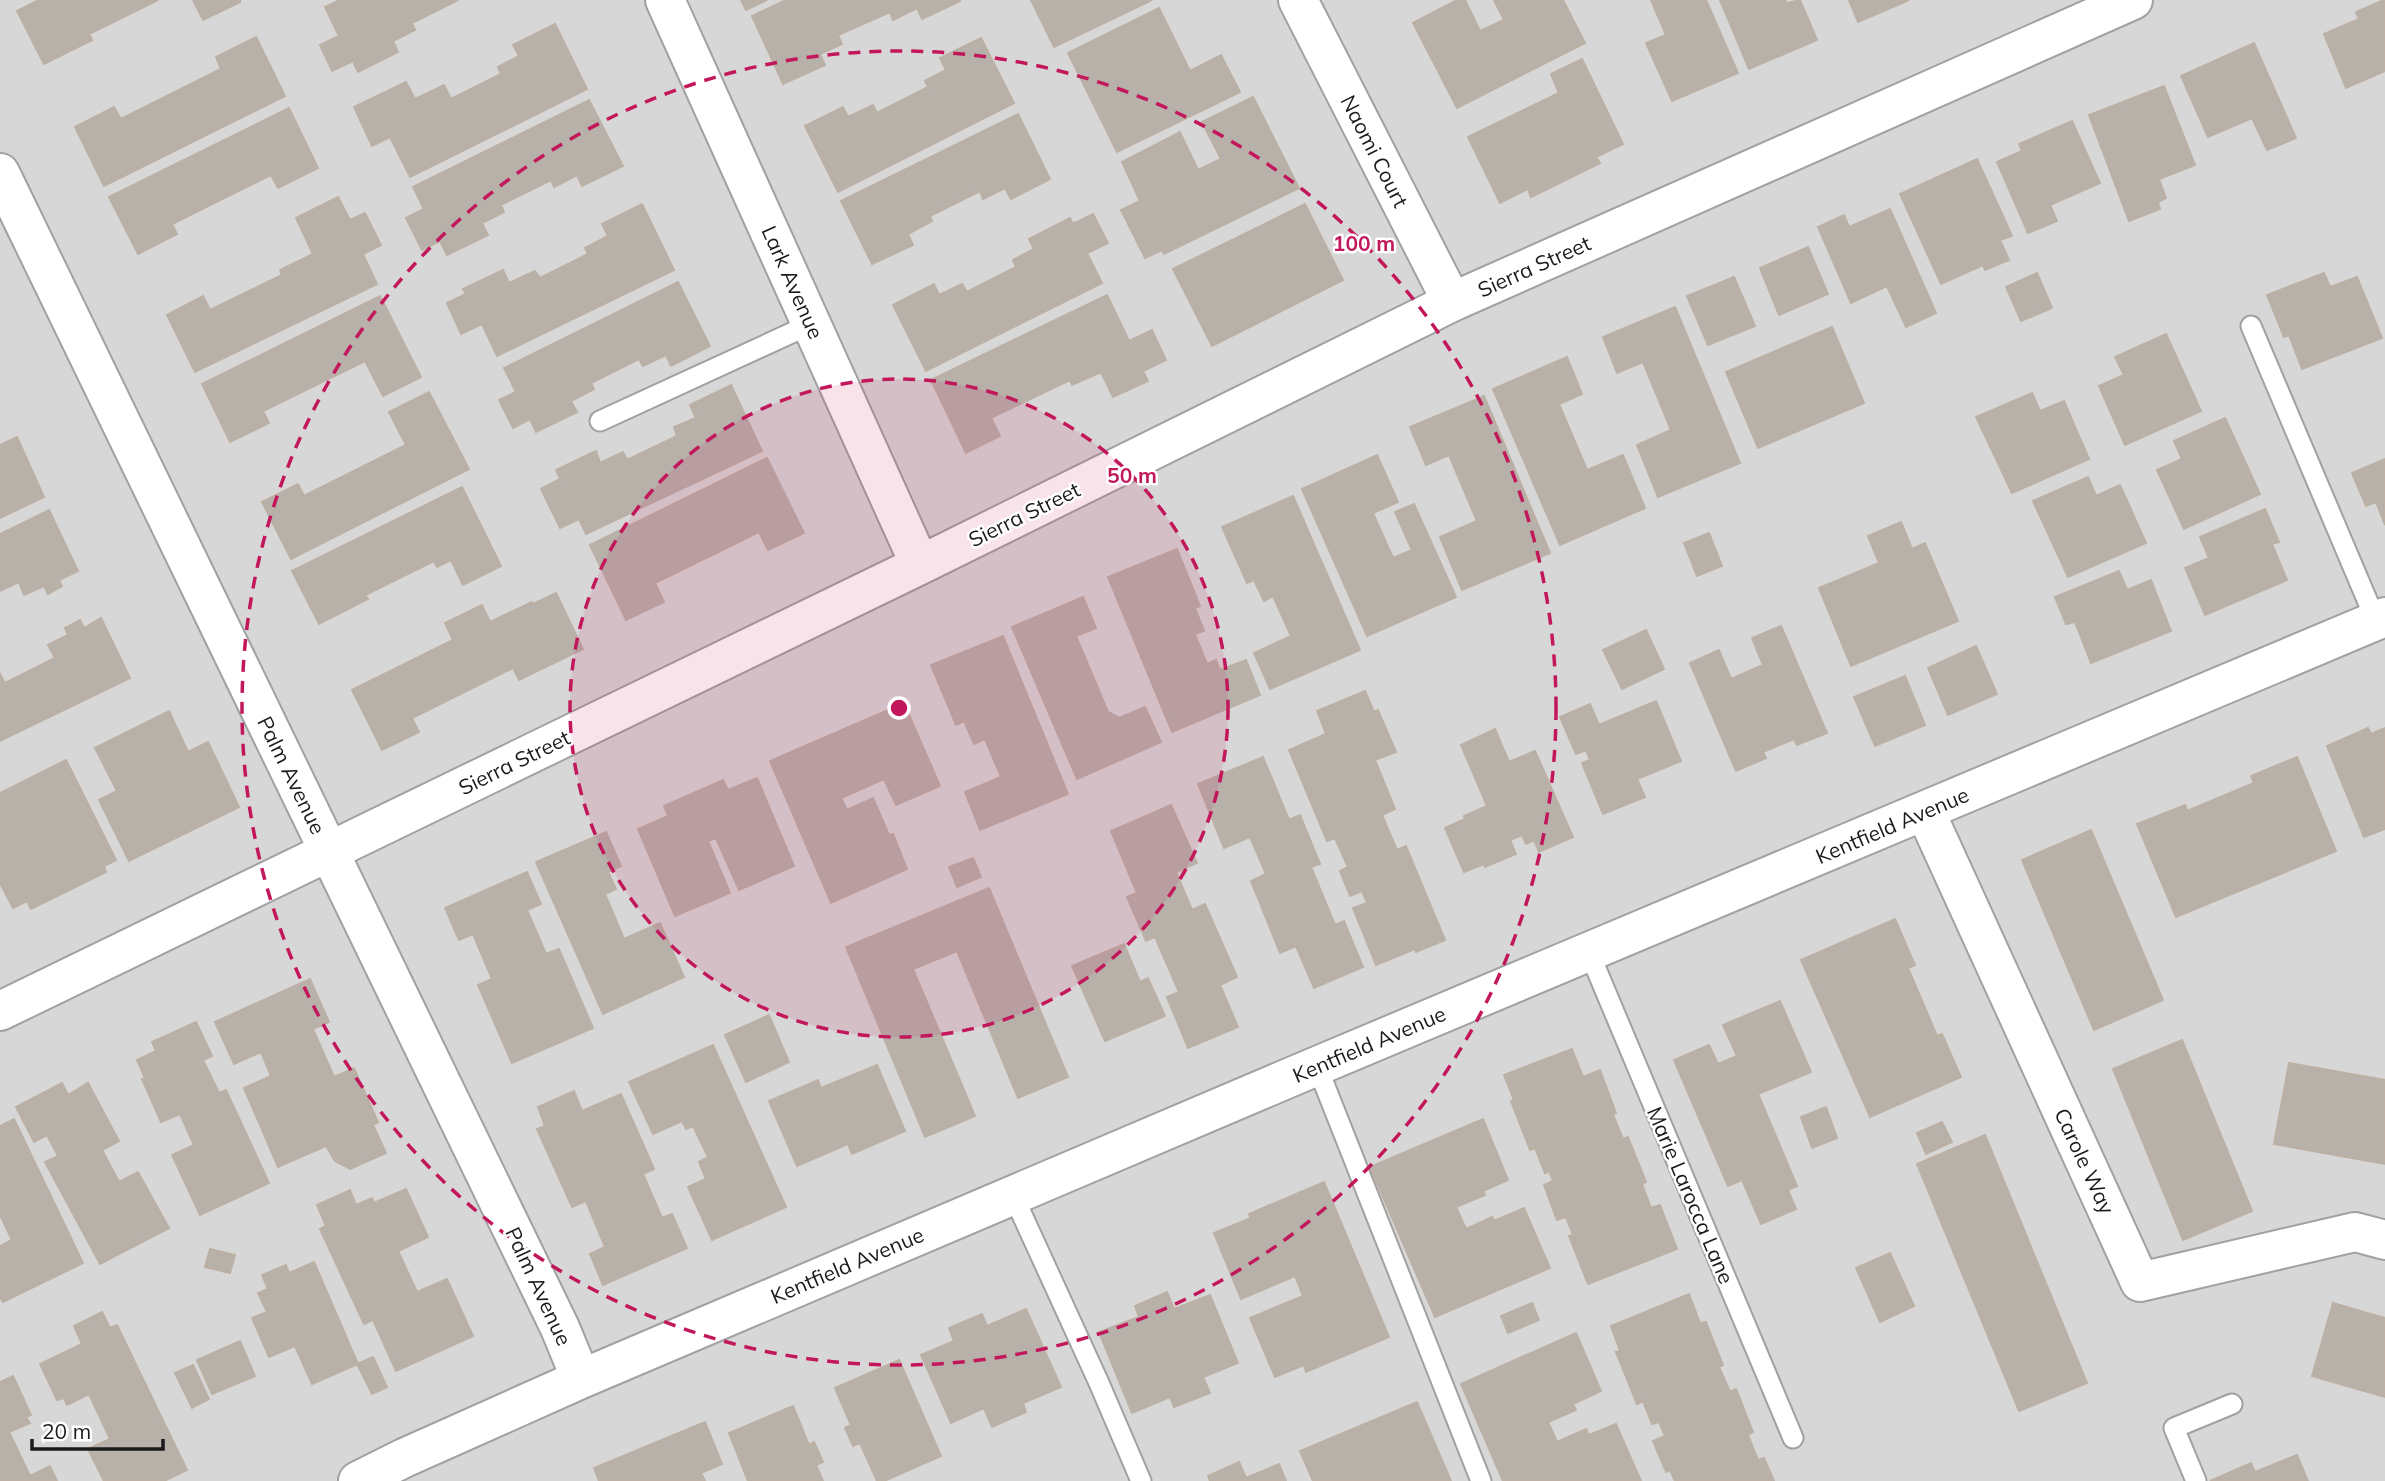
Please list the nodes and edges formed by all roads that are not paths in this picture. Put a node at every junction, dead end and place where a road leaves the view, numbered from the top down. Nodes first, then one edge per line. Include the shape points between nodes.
1 (665, 0) edge
2 (1298, 0) edge
3 (2133, 0) edge
4 (0, 173) edge
5 (1452, 302) junction
6 (811, 324) junction
7 (2251, 326) dead end
8 (600, 421) dead end
9 (920, 565) junction
10 (2381, 619) edge
11 (1925, 811) junction
12 (329, 852) junction
13 (1588, 952) junction
14 (0, 1011) edge
15 (1317, 1066) junction
16 (1013, 1195) junction
17 (2385, 1240) edge
18 (581, 1379) junction
19 (2232, 1404) dead end
20 (1793, 1438) dead end
21 (358, 1481) edge
22 (1141, 1481) edge
23 (1481, 1481) edge
24 (2196, 1481) edge

1 - 6 street, Lark Avenue
2 - 5 street, Naomi Court
3 - 5 street, Sierra Street
4 - 12 street, Palm Avenue
5 - 9 street, Sierra Street
6 - 8 lane
6 - 9 street, Lark Avenue
7 - 10 lane
9 - 12 street, Sierra Street
10 - 11 street, Kentfield Avenue
11 - 13 street, Kentfield Avenue
11 - 17 street, Carole Way via 2140,1282 2355,1232
12 - 14 street, Sierra Street
12 - 18 street, Palm Avenue
13 - 15 street, Kentfield Avenue
13 - 20 lane, Marie Larocca Lane
15 - 16 street, Kentfield Avenue
15 - 23 lane
16 - 18 street, Kentfield Avenue
16 - 22 lane
18 - 21 street, Kentfield Avenue
19 - 24 lane via 2174,1428

